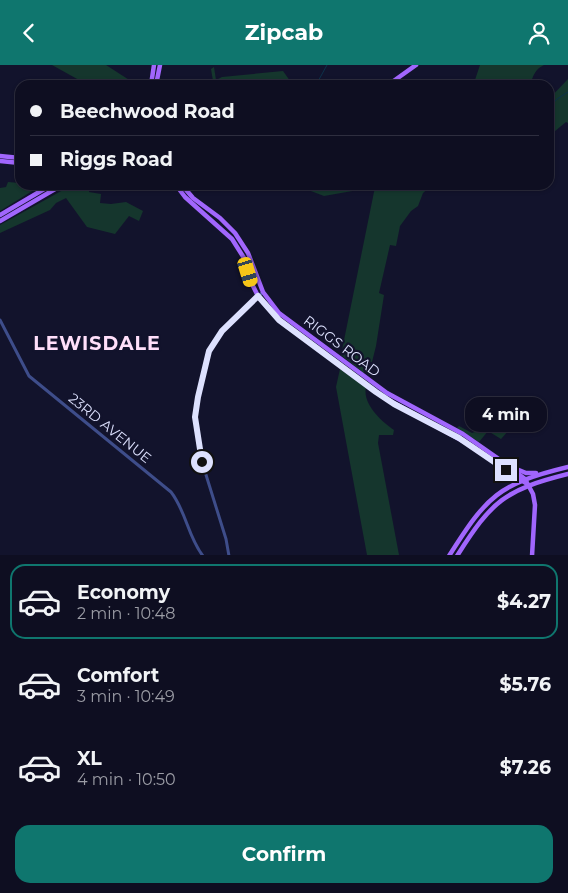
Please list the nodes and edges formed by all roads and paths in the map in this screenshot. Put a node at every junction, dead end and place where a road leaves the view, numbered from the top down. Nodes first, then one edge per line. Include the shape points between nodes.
1 (154, 65) edge
2 (160, 65) edge
3 (416, 65) edge
4 (152, 80) edge
5 (157, 80) edge
6 (395, 80) edge
7 (0, 156) edge
8 (15, 158) edge
9 (0, 161) edge
10 (15, 162) edge
11 (42, 190) edge
12 (53, 190) edge
13 (178, 190) edge
14 (180, 190) edge
15 (186, 190) edge
16 (183, 194) junction
17 (0, 215) edge
18 (0, 221) edge
19 (263, 292) junction
20 (258, 296) junction
21 (0, 320) edge
22 (506, 467) junction
23 (568, 467) edge
24 (547, 473) junction
25 (568, 474) edge
26 (523, 480) junction
27 (528, 485) junction
28 (503, 490) junction
29 (203, 555) edge
30 (229, 555) edge
31 (449, 555) edge
32 (457, 555) edge
33 (532, 555) edge

1 - 4 main road
2 - 5 main road
3 - 6 main road
7 - 8 main road
9 - 10 main road
11 - 17 main road
12 - 18 main road
13 - 16 main road
14 - 16 main road, RIGGS ROAD
15 - 19 main road, RIGGS ROAD via 235,233 248,253
16 - 20 main road, RIGGS ROAD via 232,239 244,257
19 - 20 street
19 - 22 main road, RIGGS ROAD via 279,313 380,388 463,434
20 - 22 main road, RIGGS ROAD via 279,320 376,392
20 - 30 street via 212,344 195,412 202,462
21 - 29 street, 23RD AVENUE via 29,376 172,492
22 - 24 main road via 526,473
22 - 26 main road, RIGGS ROAD
22 - 28 main road via 511,480
23 - 24 main road
24 - 26 main road
25 - 27 main road
26 - 27 main road, RIGGS ROAD
26 - 28 main road
27 - 32 main road via 490,509
27 - 33 main road, RIGGS ROAD via 535,505
28 - 31 main road via 481,509

